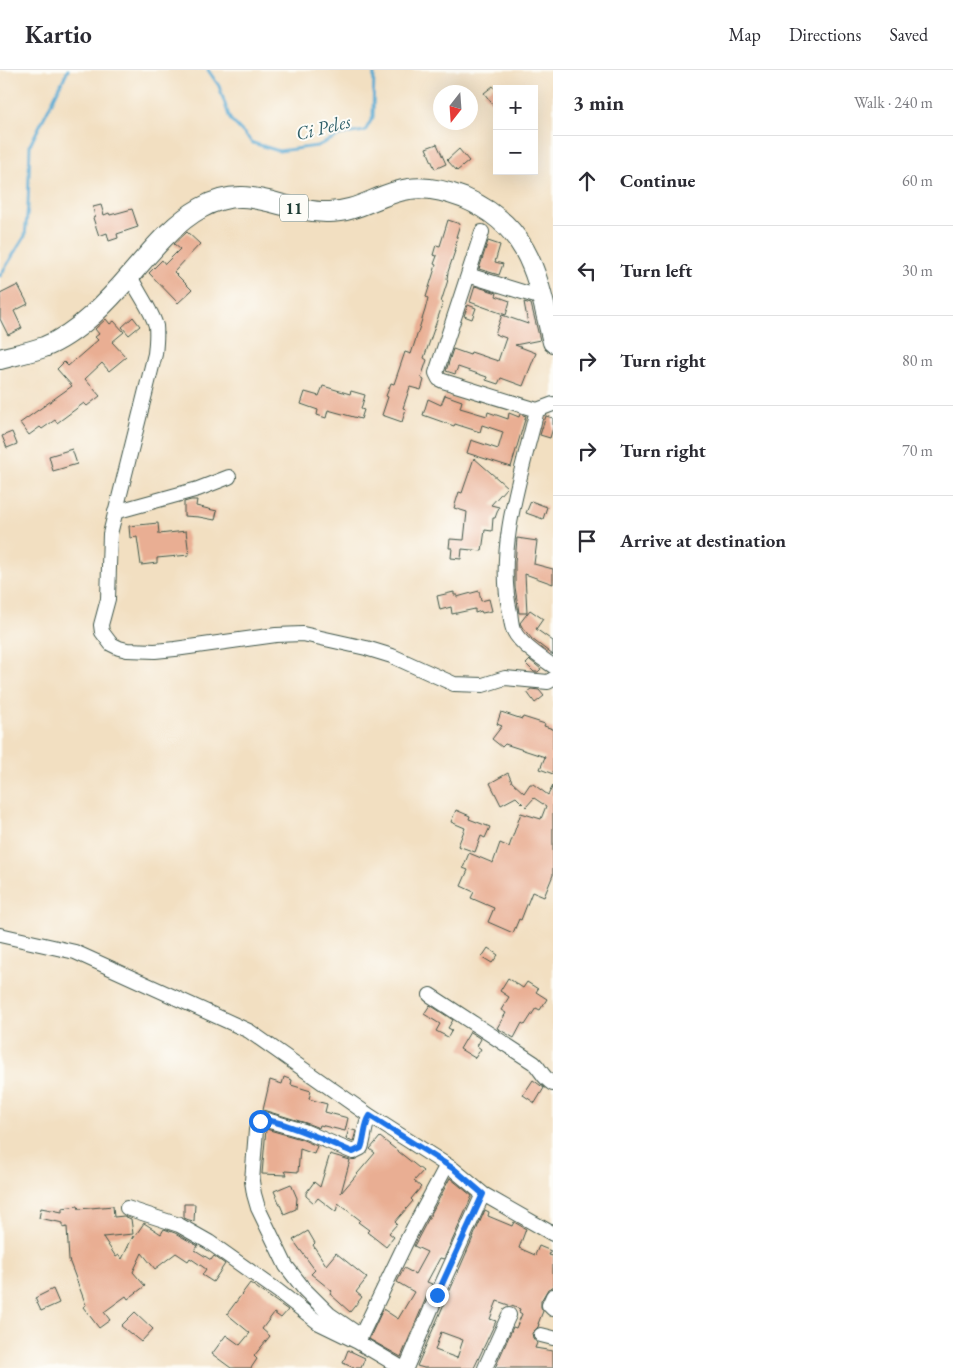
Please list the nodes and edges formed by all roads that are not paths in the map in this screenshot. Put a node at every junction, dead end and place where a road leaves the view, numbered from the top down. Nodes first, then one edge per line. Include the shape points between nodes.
1 (482, 232) dead end
2 (468, 275) junction
3 (130, 276) junction
4 (542, 298) junction
5 (553, 342) edge
6 (0, 359) edge
7 (553, 404) edge
8 (537, 410) junction
9 (229, 477) dead end
10 (116, 512) junction
11 (553, 666) edge
12 (551, 684) edge
13 (0, 935) edge
14 (430, 995) dead end
15 (553, 1084) edge
16 (370, 1116) junction
17 (447, 1164) junction
18 (483, 1194) junction
19 (127, 1208) dead end
20 (553, 1234) edge
21 (553, 1296) edge
22 (553, 1309) edge
23 (509, 1315) dead end
24 (338, 1322) junction
25 (320, 1323) junction
26 (360, 1339) junction
27 (402, 1368) edge
28 (406, 1368) edge
29 (486, 1368) edge

1 - 2 street
2 - 4 street
2 - 8 street via 436,373 438,378
3 - 4 highway, 11 via 178,224 201,208 224,198 248,196 304,210 327,212 352,210 408,189 425,188 437,189 474,203 506,224 527,255
3 - 6 highway, 11 via 69,333 45,346
3 - 10 street via 153,317 157,337
4 - 5 highway, 11
7 - 8 street
8 - 11 street via 510,522 505,593 514,631 535,655
9 - 10 street
10 - 12 street via 109,545 108,599 101,625 106,639 119,648 135,652 175,649 303,634 392,656 454,684 483,685 505,678
13 - 16 street via 75,952 250,1031
14 - 15 street via 534,1063 544,1078
16 - 17 street
16 - 24 street via 364,1142 353,1152 268,1119 260,1121 256,1130 252,1181 258,1208 286,1266
17 - 18 street
17 - 26 street
18 - 20 street
18 - 28 street
19 - 25 street via 179,1225 209,1242
21 - 22 street via 549,1305
23 - 29 street
24 - 25 street
24 - 26 street
25 - 26 street
26 - 27 street

